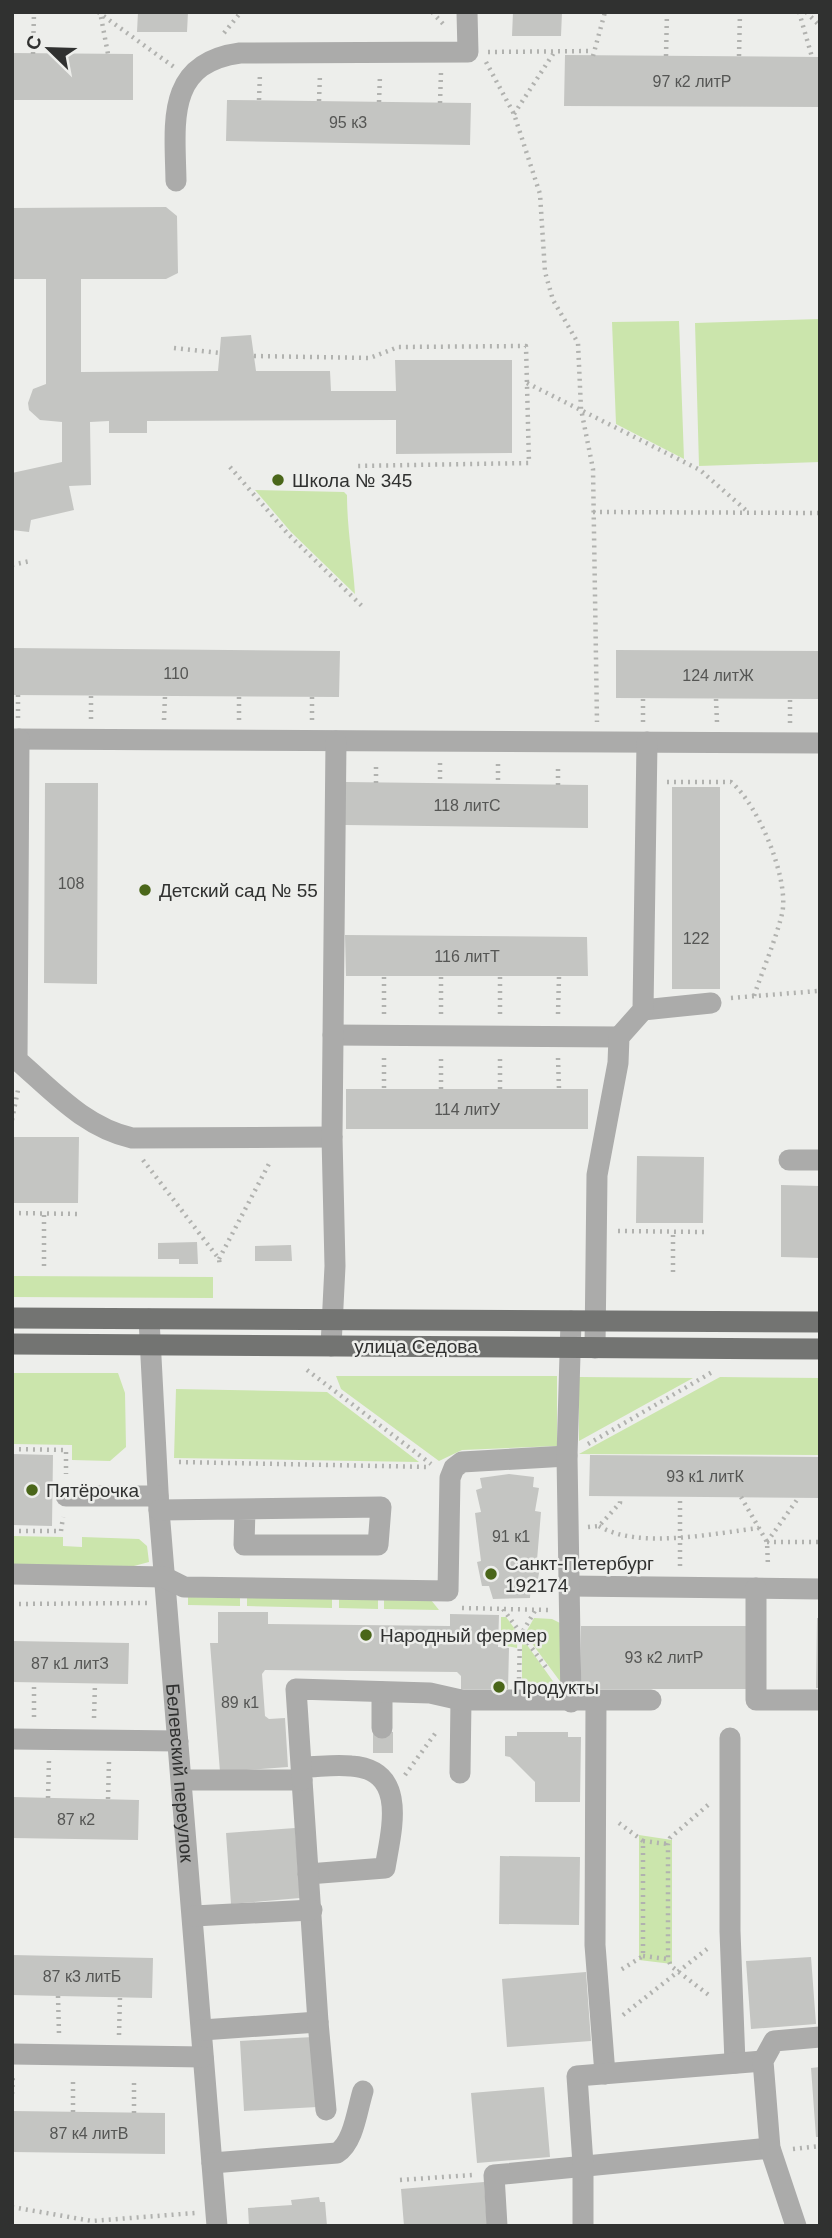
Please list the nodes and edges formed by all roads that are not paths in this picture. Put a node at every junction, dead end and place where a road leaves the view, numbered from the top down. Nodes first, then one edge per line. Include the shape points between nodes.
1 (467, 12) edge
2 (176, 181) dead end
3 (15, 739) edge
4 (336, 741) junction
5 (647, 742) junction
6 (820, 743) edge
7 (711, 1003) road end
8 (643, 1010) junction
9 (15, 1031) edge
10 (333, 1035) junction
11 (619, 1037) junction
12 (331, 1137) junction
13 (789, 1160) dead end
14 (820, 1160) edge
15 (12, 1318) edge
16 (149, 1319) junction
17 (332, 1319) junction
18 (571, 1321) junction
19 (596, 1321) junction
20 (820, 1322) edge
21 (12, 1344) edge
22 (150, 1345) junction
23 (331, 1346) junction
24 (571, 1347) junction
25 (595, 1348) junction
26 (820, 1349) edge
27 (577, 1451) junction
28 (66, 1496) dead end
29 (158, 1503) junction
30 (245, 1509) junction
31 (12, 1574) edge
32 (164, 1577) junction
33 (570, 1586) junction
34 (763, 1588) junction
35 (820, 1589) edge
36 (382, 1692) junction
37 (456, 1699) junction
38 (596, 1700) junction
39 (651, 1700) dead end
40 (820, 1700) edge
41 (571, 1702) junction
42 (382, 1728) dead end
43 (730, 1738) dead end
44 (32, 1739) edge
45 (178, 1741) junction
46 (302, 1773) junction
47 (460, 1773) dead end
48 (182, 1780) junction
49 (308, 1874) junction
50 (312, 1910) junction
51 (194, 1916) junction
52 (318, 2022) junction
53 (201, 2030) junction
54 (820, 2037) edge
55 (12, 2054) edge
56 (203, 2057) junction
57 (763, 2061) junction
58 (735, 2063) junction
59 (605, 2074) junction
60 (363, 2091) dead end
61 (326, 2110) dead end
62 (770, 2148) junction
63 (212, 2163) junction
64 (583, 2164) junction
65 (217, 2226) edge
66 (497, 2226) edge
67 (583, 2226) edge
68 (796, 2226) edge

1 - 2 street via 468,52 216,56 189,78 175,112
3 - 4 street
3 - 9 street
4 - 5 street
4 - 10 street
5 - 6 street
5 - 8 street
7 - 8 street
8 - 11 street
9 - 12 street via 18,1060 83,1118 132,1138
10 - 11 street
10 - 12 street
11 - 19 street via 597,1175
12 - 17 street
13 - 14 street
15 - 16 main road, улица Седова
16 - 17 main road, улица Седова
16 - 22 street, Белевский переулок
17 - 18 main road, улица Седова
17 - 23 street
18 - 19 main road, улица Седова
18 - 24 street
19 - 20 main road, улица Седова
19 - 25 street
21 - 22 main road, улица Седова
22 - 23 main road, улица Седова
22 - 29 street, Белевский переулок
23 - 24 main road, улица Седова
24 - 25 main road, улица Седова
24 - 27 street
25 - 26 main road, улица Седова
27 - 32 street via 462,1462 454,1468 450,1478 448,1591 184,1587
27 - 33 street via 569,1528
28 - 29 street
29 - 30 street
29 - 32 street, Белевский переулок
30 - 30 street via 381,1507 379,1545 244,1545
31 - 32 street
32 - 45 street, Белевский переулок
33 - 34 street
33 - 41 street
34 - 35 street
34 - 40 street via 756,1700
36 - 37 street via 430,1693
36 - 42 street
36 - 46 street via 296,1689
37 - 41 street
37 - 47 street
38 - 39 street
38 - 41 street
38 - 59 street via 594,1945
43 - 58 street
44 - 45 street
45 - 48 street, Белевский переулок
46 - 48 street
46 - 49 street
46 - 49 street via 352,1766 378,1776 388,1786 393,1804 385,1868
48 - 51 street, Белевский переулок
49 - 50 street
50 - 51 street
50 - 52 street
51 - 53 street, Белевский переулок
52 - 53 street
52 - 61 street
53 - 56 street, Белевский переулок
54 - 57 street via 774,2041
55 - 56 street
56 - 63 street, Белевский переулок
57 - 58 street
57 - 62 street
58 - 59 street
59 - 64 street via 577,2076
60 - 63 street via 349,2138 337,2153
62 - 64 street
62 - 68 street
63 - 65 street, Белевский переулок
64 - 66 street via 494,2175
64 - 67 street

